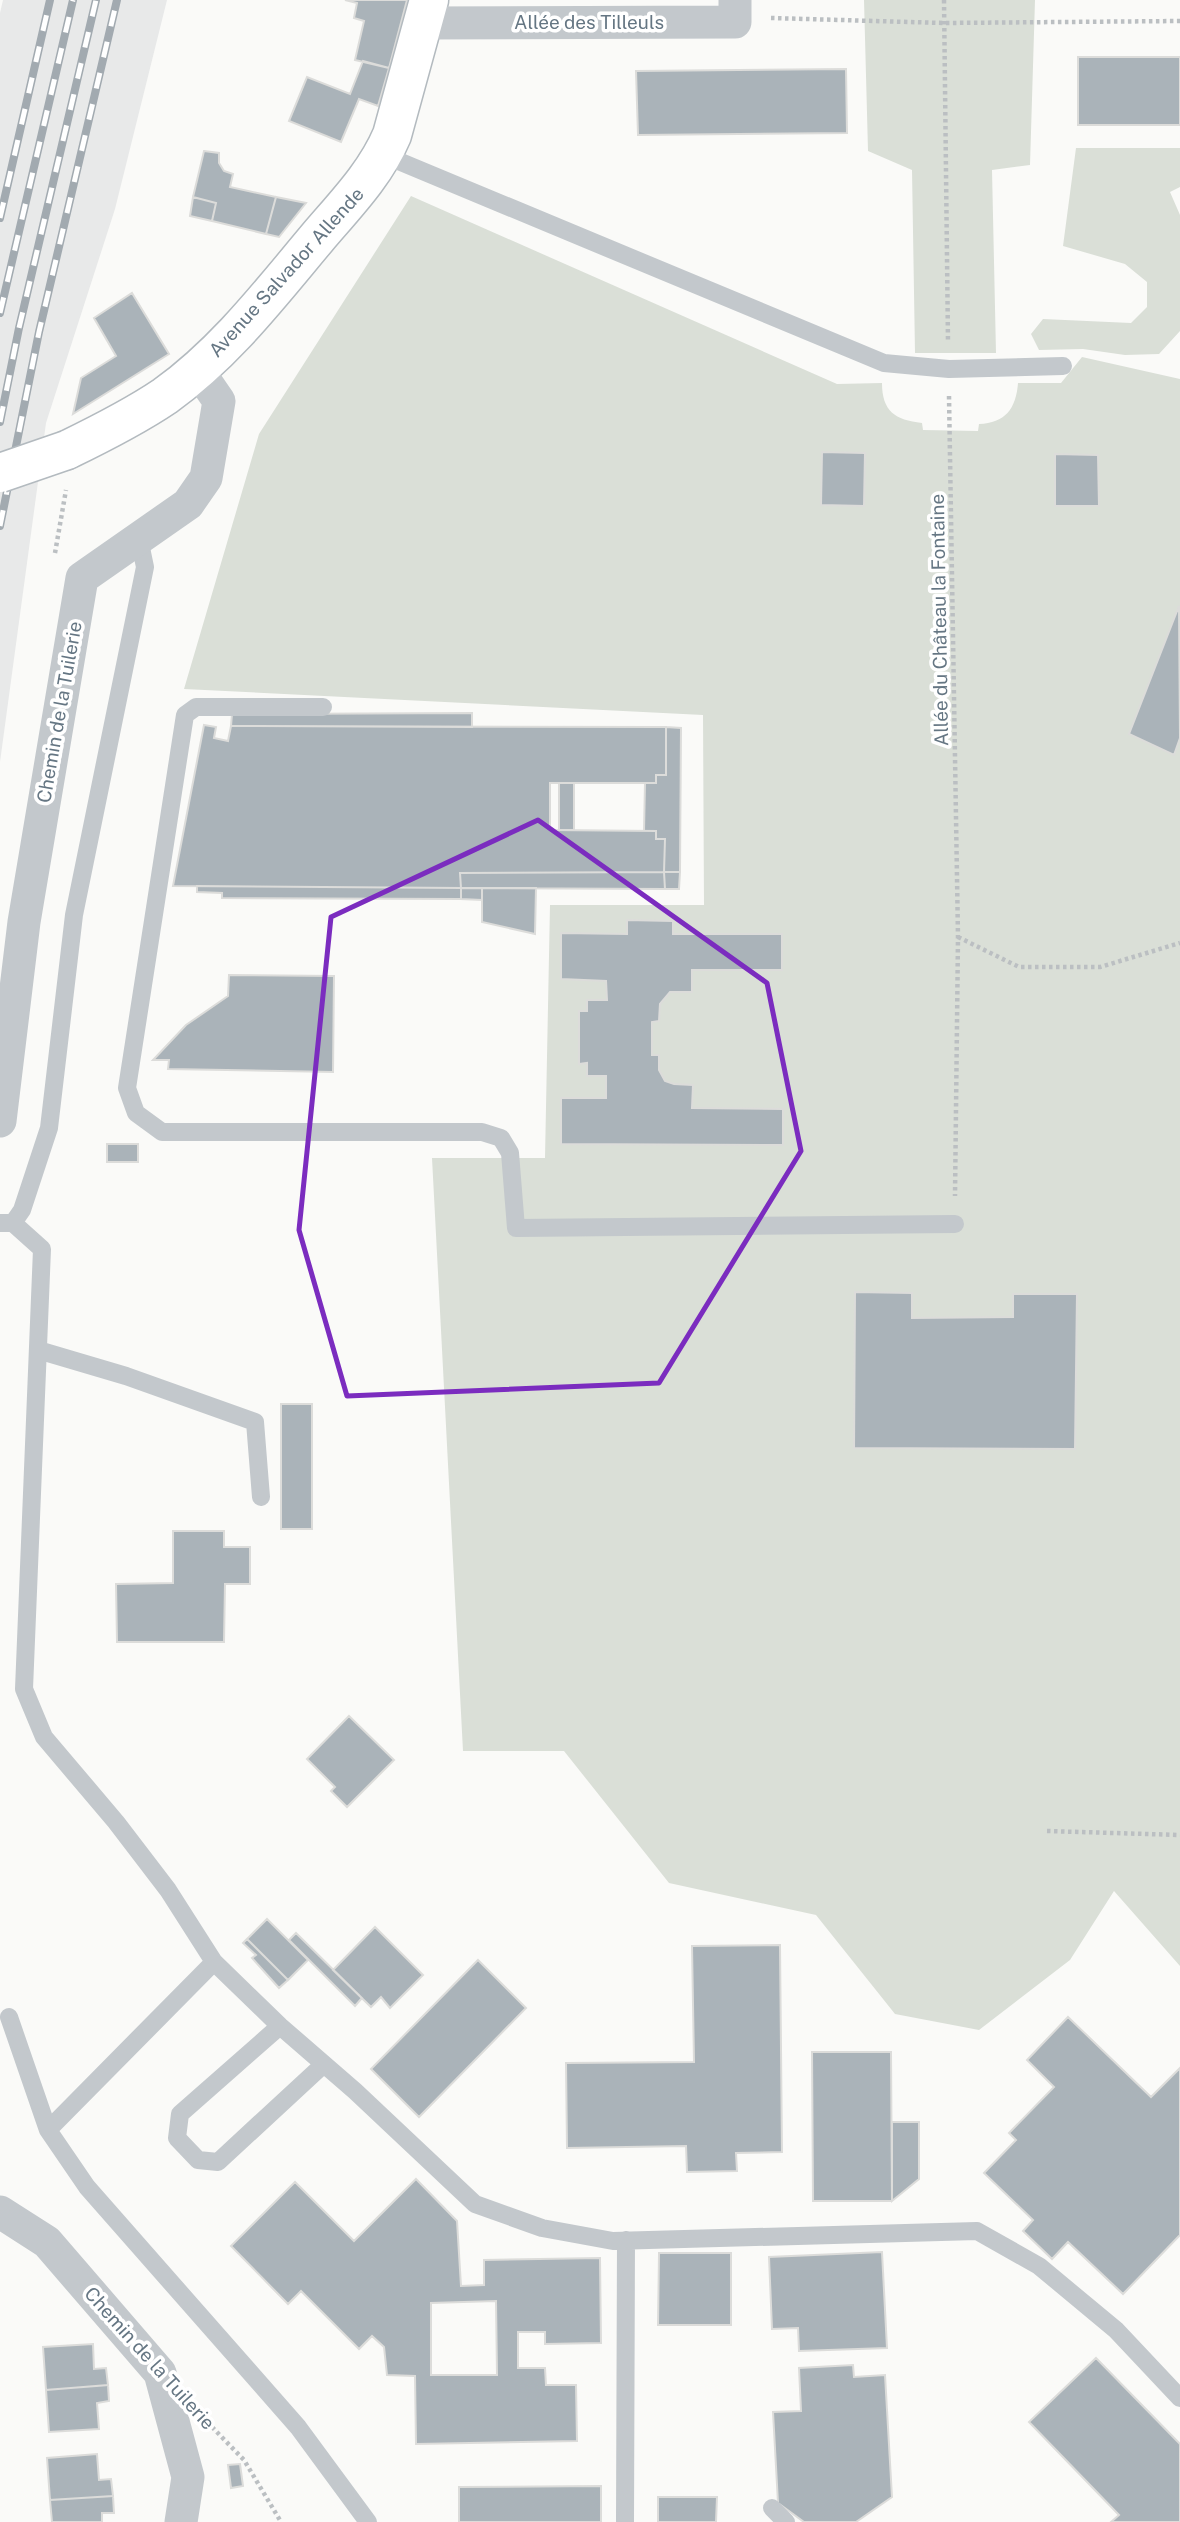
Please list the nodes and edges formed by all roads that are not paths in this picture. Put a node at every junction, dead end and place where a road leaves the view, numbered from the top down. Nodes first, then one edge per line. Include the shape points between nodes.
1 (735, 8) edge
2 (426, 12) edge
3 (384, 155) junction
4 (1063, 366) dead end
5 (197, 369) junction
6 (0, 472) edge
7 (139, 538) junction
8 (323, 707) dead end
9 (0, 1121) edge
10 (7, 1223) edge
11 (955, 1224) road end
12 (38, 1350) junction
13 (261, 1497) dead end
14 (214, 1962) junction
15 (9, 2017) dead end
16 (280, 2026) junction
17 (324, 2064) junction
18 (48, 2130) junction
19 (0, 2212) edge
20 (626, 2240) junction
21 (1180, 2398) edge
22 (772, 2508) dead end
23 (181, 2522) edge
24 (368, 2522) edge
25 (625, 2522) edge
26 (786, 2522) edge

1 - 2 street, Allée des Tilleuls via 735,22
2 - 3 street, Avenue Salvador Allende
3 - 4 lane via 884,363 949,369
3 - 5 street, Avenue Salvador Allende via 253,314
5 - 6 street, Avenue Salvador Allende, bridge via 165,396 108,430 67,450
5 - 7 street, Chemin de la Tuilerie via 219,401 206,478 188,504
7 - 9 street, Chemin de la Tuilerie via 82,578 24,922
7 - 10 lane via 145,567 74,915 49,1128 22,1210
8 - 11 lane via 196,707 185,715 127,1088 136,1113 162,1132 482,1132 501,1138 510,1153 516,1228
10 - 12 lane via 41,1249
12 - 13 lane via 255,1422
12 - 14 lane via 24,1689 44,1737 117,1822
14 - 16 lane
14 - 18 lane
15 - 18 lane
16 - 17 lane
16 - 17 lane via 180,2115 177,2138 198,2160 218,2162
17 - 20 lane via 475,2204 542,2228
18 - 24 lane via 87,2187 298,2427
19 - 23 street, Chemin de la Tuilerie via 47,2242 160,2373 188,2477
20 - 21 lane via 977,2231 1039,2266 1116,2330
20 - 25 lane
22 - 26 lane

